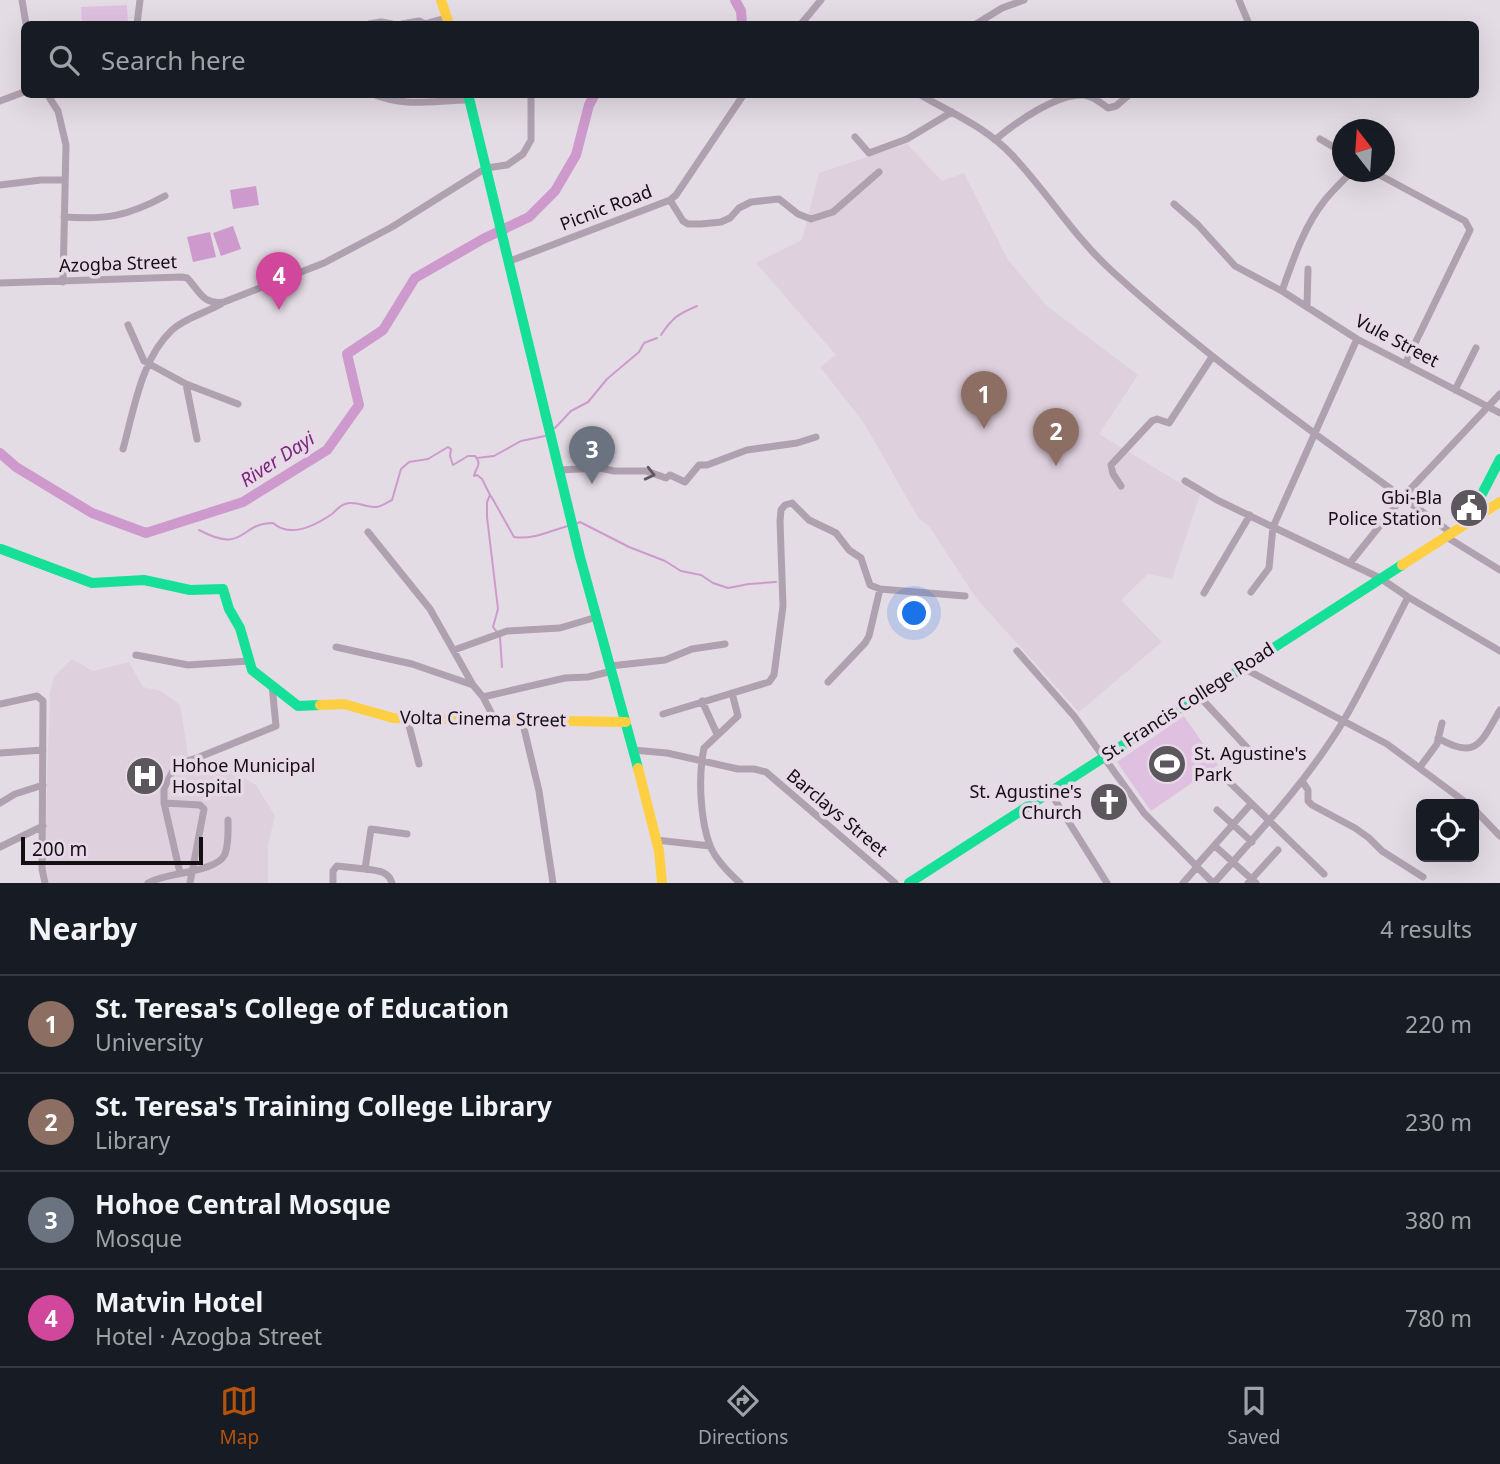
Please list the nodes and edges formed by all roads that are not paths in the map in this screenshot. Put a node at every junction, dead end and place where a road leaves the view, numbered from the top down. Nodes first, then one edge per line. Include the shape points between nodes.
1 (22, 0) edge
2 (139, 0) edge
3 (442, 0) edge
4 (821, 0) edge
5 (1024, 0) edge
6 (1239, 0) edge
7 (1015, 1) edge
8 (26, 21) edge
9 (137, 21) edge
10 (448, 21) edge
11 (806, 21) edge
12 (981, 21) edge
13 (1248, 21) edge
14 (21, 93) edge
15 (50, 98) edge
16 (387, 98) edge
17 (459, 98) edge
18 (468, 98) edge
19 (531, 98) edge
20 (741, 98) edge
21 (926, 98) edge
22 (1068, 98) edge
23 (1092, 98) edge
24 (1124, 98) edge
25 (0, 101) edge
26 (952, 113) junction
27 (855, 137) dead end
28 (995, 139) junction
29 (1320, 139) dead end
30 (1332, 146) edge
31 (486, 168) junction
32 (879, 172) dead end
33 (65, 180) junction
34 (1341, 182) edge
35 (1393, 182) edge
36 (0, 184) edge
37 (165, 196) dead end
38 (670, 200) junction
39 (1174, 204) dead end
40 (64, 217) junction
41 (510, 261) junction
42 (1308, 269) dead end
43 (64, 282) junction
44 (0, 283) edge
45 (1282, 292) junction
46 (224, 302) junction
47 (1307, 306) junction
48 (128, 325) dead end
49 (1357, 339) junction
50 (1476, 348) dead end
51 (1212, 357) junction
52 (150, 364) junction
53 (1405, 364) junction
54 (186, 384) junction
55 (1455, 390) junction
56 (1500, 394) edge
57 (237, 404) dead end
58 (1488, 406) junction
59 (1500, 413) edge
60 (1316, 434) junction
61 (816, 437) dead end
62 (197, 439) dead end
63 (123, 449) dead end
64 (1500, 459) edge
65 (558, 470) junction
66 (1185, 481) dead end
67 (1121, 486) dead end
68 (1402, 498) junction
69 (1500, 502) edge
70 (1250, 516) junction
71 (1468, 522) junction
72 (1273, 527) junction
73 (368, 531) dead end
74 (1448, 534) junction
75 (1, 549) edge
76 (1350, 563) junction
77 (1500, 570) edge
78 (1380, 578) junction
79 (880, 589) junction
80 (1251, 592) dead end
81 (1204, 593) dead end
82 (965, 596) dead end
83 (1408, 597) junction
84 (597, 617) junction
85 (725, 645) dead end
86 (336, 648) dead end
87 (454, 650) junction
88 (1017, 651) dead end
89 (1500, 651) edge
90 (136, 655) dead end
91 (249, 661) junction
92 (1243, 668) junction
93 (611, 669) junction
94 (828, 682) dead end
95 (272, 685) junction
96 (473, 685) junction
97 (732, 693) junction
98 (483, 696) junction
99 (1199, 696) junction
100 (702, 701) junction
101 (0, 704) edge
102 (1500, 710) edge
103 (663, 714) dead end
104 (407, 718) junction
105 (495, 720) junction
106 (522, 720) junction
107 (1344, 720) junction
108 (626, 722) junction
109 (1442, 723) dead end
110 (718, 734) junction
111 (1438, 738) junction
112 (43, 750) junction
113 (633, 750) junction
114 (1251, 752) dead end
115 (0, 753) edge
116 (1102, 757) junction
117 (701, 759) junction
118 (419, 764) dead end
119 (1420, 767) junction
120 (1219, 772) dead end
121 (1302, 781) junction
122 (43, 785) junction
123 (1050, 792) junction
124 (1462, 799) edge
125 (0, 803) edge
126 (164, 803) junction
127 (1251, 804) junction
128 (1217, 810) dead end
129 (1479, 814) edge
130 (228, 820) dead end
131 (1269, 822) junction
132 (1232, 824) junction
133 (43, 826) junction
134 (407, 834) dead end
135 (1500, 836) edge
136 (656, 841) junction
137 (1252, 842) junction
138 (710, 846) junction
139 (1215, 846) junction
140 (0, 847) edge
141 (1278, 850) dead end
142 (1233, 862) junction
143 (1197, 866) junction
144 (365, 869) junction
145 (192, 871) junction
146 (180, 873) junction
147 (1324, 874) dead end
148 (1423, 877) dead end
149 (1252, 882) edge
150 (45, 883) edge
151 (148, 883) edge
152 (190, 883) edge
153 (333, 883) edge
154 (392, 883) edge
155 (553, 883) edge
156 (662, 883) edge
157 (740, 883) edge
158 (895, 883) edge
159 (909, 883) edge
160 (1107, 883) edge
161 (1183, 883) edge
162 (1214, 883) edge

1 - 8 street
2 - 9 street
3 - 10 main road
4 - 11 street
5 - 7 street
6 - 13 street
7 - 12 street
14 - 25 street
15 - 33 street via 62,123
16 - 17 street via 409,104
18 - 31 main road
19 - 31 street via 531,140 523,154 506,165
20 - 38 street, Picnic Road
21 - 26 street
22 - 28 street via 1021,118
23 - 24 street via 1108,108
26 - 27 street via 907,139 869,153
26 - 28 street
28 - 51 street via 1082,242
29 - 30 street
31 - 41 main road
31 - 46 street via 352,249
32 - 38 street via 833,212 811,219 779,199 751,202 721,222 692,225 683,221
33 - 36 street
33 - 40 street
34 - 45 street via 1307,228
35 - 53 street via 1465,220 1470,230
37 - 40 street via 130,213
38 - 41 street, Picnic Road
39 - 45 street, Vule Street via 1235,266
40 - 43 street
41 - 65 main road
42 - 47 street
43 - 44 street, Azogba Street
43 - 46 street, Azogba Street via 182,277 207,301
45 - 47 street, Vule Street
46 - 52 street via 173,330
47 - 49 street, Vule Street
48 - 52 street via 142,358
49 - 53 street, Vule Street
49 - 60 street
50 - 55 street
51 - 60 street
51 - 67 street via 1169,424 1152,421 1111,465
52 - 54 street
52 - 63 street via 138,390
53 - 55 street, Vule Street
54 - 57 street
54 - 62 street
55 - 58 street, Vule Street
56 - 58 street
58 - 59 street, Vule Street
58 - 68 street
60 - 68 street
60 - 72 street
65 -> 61 street via 646,471 685,482 699,465
64 - 71 main road
65 - 84 main road
66 - 70 street
68 - 74 street
68 - 76 street
69 - 71 main road, St. Francis College Road
70 - 72 street
70 - 81 street
71 - 74 main road, St. Francis College Road
72 - 76 street
72 - 80 street via 1269,568
73 - 87 street via 430,609
74 - 77 street
74 - 78 main road, St. Francis College Road
75 - 91 main road, Volta Cinema Street via 92,583 144,580 191,590 223,589
76 - 78 street
78 - 83 street
78 - 92 main road, St. Francis College Road
79 - 82 street
79 - 94 street via 869,636
79 - 97 street via 868,582 861,558 836,533 809,520 792,503 785,505 780,522 783,613 774,675 769,682
83 - 89 street
83 - 107 street
84 - 87 street via 560,628 507,631
84 - 93 main road
85 - 93 street
86 - 96 street via 412,664
87 - 96 street
88 - 116 street via 1074,716
90 - 91 street via 188,665
91 - 95 main road, Volta Cinema Street via 254,672
92 - 99 main road, St. Francis College Road
92 - 107 street
93 - 98 street
93 - 108 main road
95 - 104 main road, Volta Cinema Street via 298,706 344,704
95 - 126 street via 276,726 178,765 164,788
96 - 98 street
97 - 100 street
97 - 110 street via 738,716
98 - 105 street
99 - 114 street
99 - 116 main road, St. Francis College Road
100 - 103 street
100 - 110 street
101 - 112 street via 41,697
102 - 111 street via 1474,747 1456,748
104 - 105 main road, Volta Cinema Street
104 - 118 street
105 - 106 main road, Volta Cinema Street
106 - 108 main road, Volta Cinema Street
106 - 155 street
107 - 119 street
107 - 121 street
108 - 113 main road
109 - 111 street
110 - 117 street via 706,745
111 - 119 street
112 - 115 street
112 - 122 street
113 - 117 street, Barclays Street
113 - 136 main road
116 - 123 main road, St. Francis College Road
116 - 143 street via 1144,813
117 - 138 street via 700,789
117 - 158 street, Barclays Street via 766,772
119 - 124 street
120 - 127 street
121 - 131 street
121 - 148 street via 1308,801
122 - 125 street
122 - 133 street
123 - 159 main road, St. Francis College Road
123 - 160 street
126 - 145 street via 204,809
126 - 146 street
127 - 131 street
127 - 132 street
128 - 132 street
129 - 135 street
130 - 145 street via 222,859
131 - 137 street
131 - 147 street
132 - 137 street
132 - 139 street
133 - 140 street
133 - 150 street
134 - 144 street via 371,829
136 - 138 street
136 - 156 main road
137 - 142 street
138 - 157 street
139 - 142 street
139 - 143 street
141 - 149 street
142 - 149 street
142 - 162 street
143 - 161 street
143 - 162 street
144 - 153 street via 337,866
144 - 154 street via 385,872
145 - 146 street
145 - 152 street
146 - 151 street

